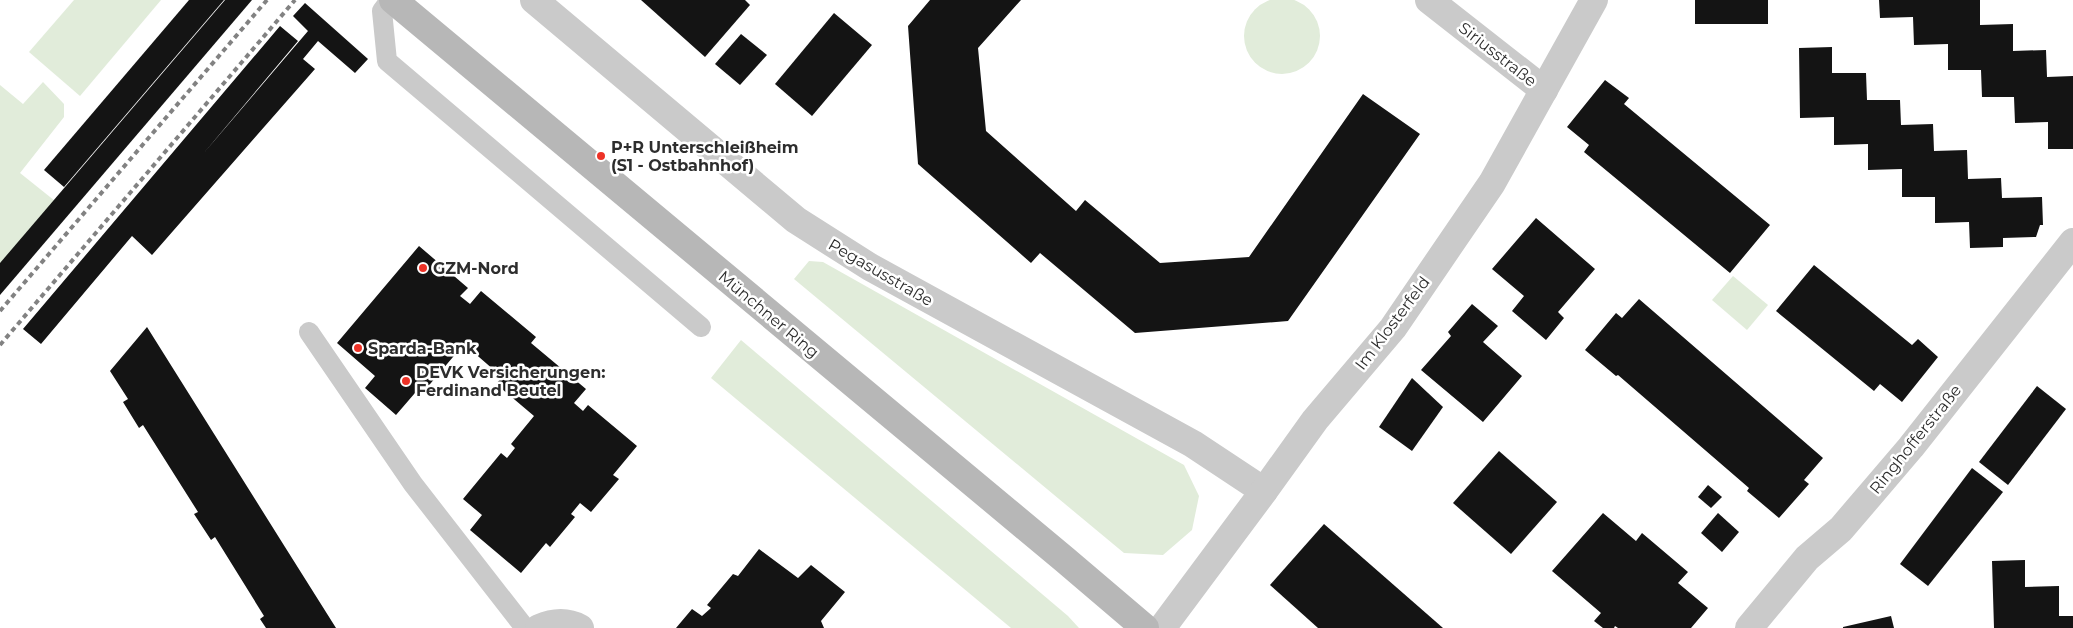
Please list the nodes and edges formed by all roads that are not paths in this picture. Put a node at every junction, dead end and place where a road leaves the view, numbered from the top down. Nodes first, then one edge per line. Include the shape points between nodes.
1 (391, 0) edge
2 (534, 0) edge
3 (1429, 0) edge
4 (1594, 0) edge
5 (1544, 90) junction
6 (2073, 242) edge
7 (701, 327) dead end
8 (309, 332) dead end
9 (1264, 491) junction
10 (525, 628) edge
11 (539, 628) edge
12 (580, 628) edge
13 (1145, 628) edge
14 (1162, 628) edge
15 (1749, 628) edge

1 - 7 lane via 382,11 387,61
1 - 13 main road, Münchner Ring
2 - 9 street, Pegasusstraße via 796,220 870,267 1192,444
3 - 5 street, Siriusstraße
4 - 5 street, Im Klosterfeld
5 - 9 street, Im Klosterfeld via 1492,183 1393,328 1315,420
6 - 15 street, Ringhofferstraße via 1911,447 1842,529 1807,558
8 - 10 lane via 413,484
9 - 14 street, Im Klosterfeld
11 - 12 street via 564,622

